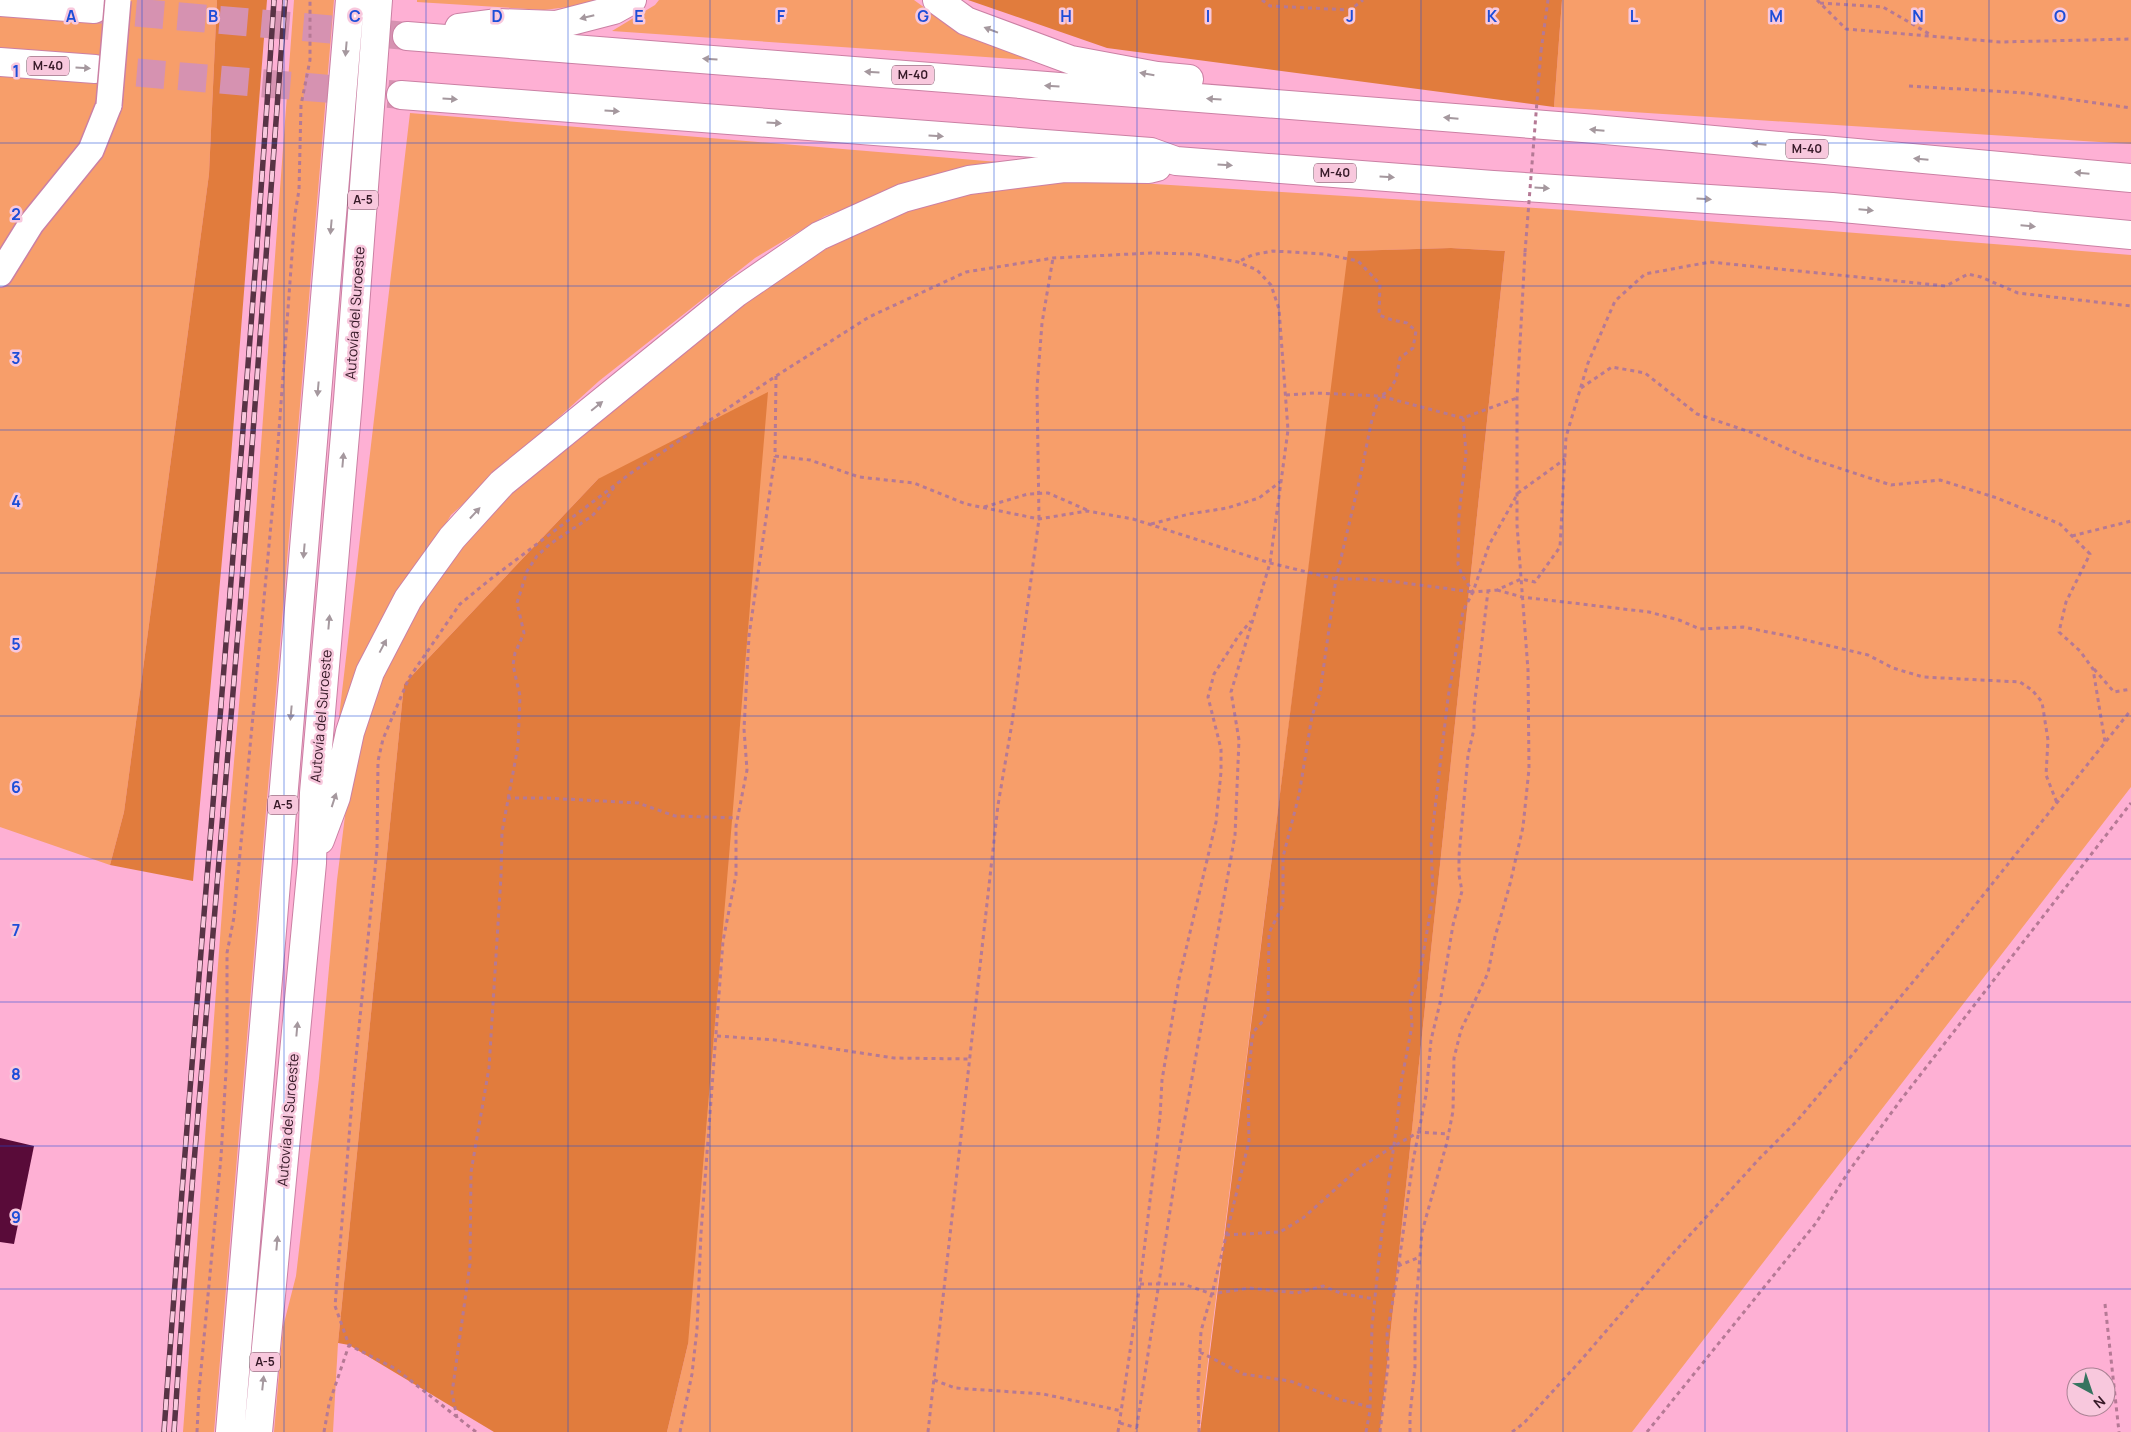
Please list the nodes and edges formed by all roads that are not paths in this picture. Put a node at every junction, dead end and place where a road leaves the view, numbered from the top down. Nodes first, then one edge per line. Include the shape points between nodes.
1 (350, 0) edge
2 (378, 0) edge
3 (396, 0) edge
4 (632, 0) edge
5 (937, 0) edge
6 (0, 2) edge
7 (106, 5) edge
8 (0, 62) edge
9 (95, 69) tunnel mouth
10 (401, 95) tunnel mouth
11 (1419, 115) junction
12 (1176, 161) junction
13 (2131, 178) edge
14 (2131, 236) edge
15 (0, 274) edge
16 (348, 400) junction
17 (312, 863) junction
18 (230, 1432) edge
19 (258, 1432) edge

1 -> 18 highway, A-5
2 - 16 highway, Autovía del Suroeste / A-5
3 - 16 highway via 360,381
4 - 11 highway, M-40 via 614,10 556,25 498,23 407,36
11 -> 5 highway via 1327,92 1157,76 1072,60 966,21
6 - 7 highway
7 - 15 lane, bridge via 109,105 91,150 31,224
8 -> 9 highway, M-40
10 -> 12 highway, M-40 via 1151,152
13 -> 11 highway, M-40
12 -> 14 highway, M-40 via 1832,207
17 -> 12 highway via 336,797 350,732 370,672 408,599 452,538 502,484 736,293 819,236 903,198 969,180 1064,168 1149,169
17 -> 16 highway, Autovía del Suroeste / A-5 via 314,793
19 -> 17 highway, Autovía del Suroeste / A-5

